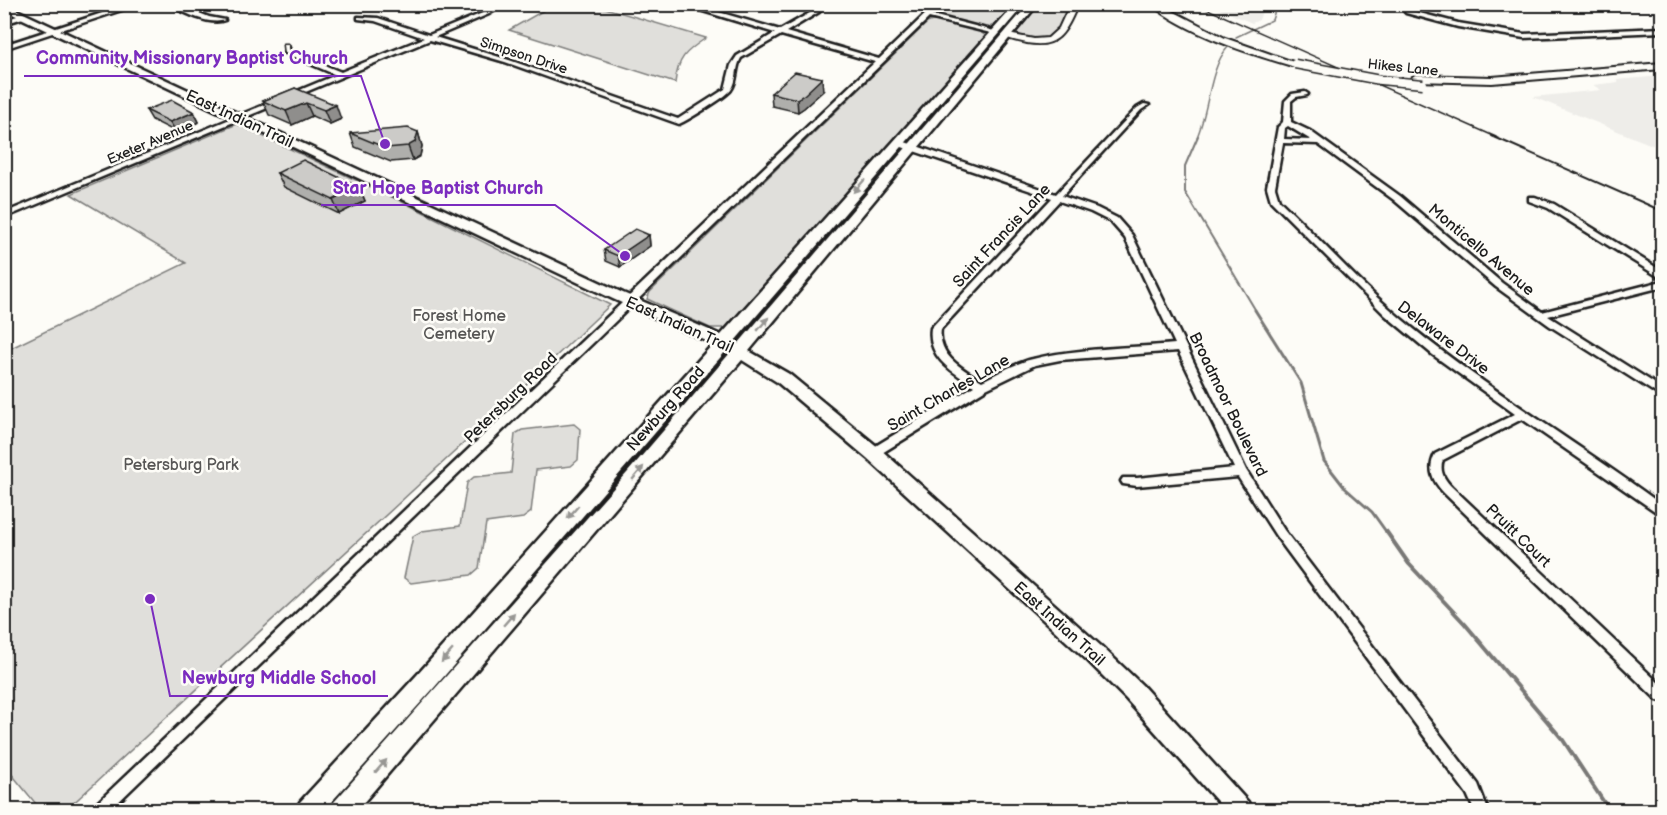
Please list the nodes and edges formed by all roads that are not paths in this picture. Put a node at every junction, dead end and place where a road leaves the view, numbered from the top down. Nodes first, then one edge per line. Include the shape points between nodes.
1 (137, 4) edge
2 (171, 4) edge
3 (502, 4) edge
4 (683, 4) edge
5 (716, 4) edge
6 (940, 4) edge
7 (1021, 4) edge
8 (1034, 4) edge
9 (1074, 4) edge
10 (1153, 4) edge
11 (1164, 4) edge
12 (819, 5) edge
13 (4, 6) edge
14 (704, 11) junction
15 (1408, 12) dead end
16 (24, 16) junction
17 (928, 16) junction
18 (360, 18) dead end
19 (222, 20) dead end
20 (4, 22) edge
21 (1662, 30) edge
22 (56, 31) junction
23 (780, 33) junction
24 (1001, 34) junction
25 (429, 38) junction
26 (286, 46) dead end
27 (4, 47) edge
28 (1292, 60) junction
29 (881, 62) junction
30 (1662, 66) edge
31 (1662, 72) edge
32 (342, 75) junction
33 (1305, 94) dead end
34 (1146, 105) dead end
35 (240, 118) junction
36 (1287, 123) junction
37 (1281, 141) junction
38 (1319, 142) junction
39 (905, 145) junction
40 (1056, 198) junction
41 (1532, 199) dead end
42 (4, 216) edge
43 (1662, 275) edge
44 (1662, 284) edge
45 (630, 302) junction
46 (1541, 315) junction
47 (731, 347) junction
48 (1182, 347) junction
49 (982, 386) junction
50 (1662, 393) edge
51 (1523, 414) junction
52 (873, 453) junction
53 (1241, 472) junction
54 (1127, 481) dead end
55 (1662, 512) edge
56 (1662, 696) edge
57 (100, 810) edge
58 (308, 810) edge
59 (342, 810) edge
60 (1240, 810) edge
61 (1481, 810) edge

1 - 22 street
2 - 19 street via 208,20
3 - 25 street, Exeter Avenue
4 - 14 street
5 - 14 street
6 - 17 street, Petersburg Road
7 - 24 main road, Newburg Road
8 - 24 main road, Newburg Road
9 - 24 street via 1062,31 1052,40 1037,42
10 - 28 street, Hikes Lane via 1223,41
11 - 28 street, Hikes Lane via 1220,35
12 - 23 street via 817,11
13 - 16 main road, East Indian Trail
14 - 23 street
15 - 21 street via 1458,26 1524,36
16 - 20 street
16 - 22 main road, East Indian Trail
17 - 24 street
17 - 29 street, Petersburg Road
18 - 25 street, Simpson Drive via 376,19
22 - 27 street
22 - 35 main road, East Indian Trail
23 - 25 street, Simpson Drive via 739,57 732,66 728,90 679,122 507,61
23 - 29 street
24 - 39 main road, Newburg Road
25 - 32 street, Exeter Avenue
26 - 32 street via 287,52
28 - 30 street, Hikes Lane via 1415,78 1492,80
28 - 31 street, Hikes Lane, bridge via 1380,80 1424,84 1503,85
29 - 45 street, Petersburg Road
32 - 35 street, Exeter Avenue
33 - 36 street, Delaware Drive via 1290,98
34 - 40 street, Saint Francis Lane
35 - 42 street, Exeter Avenue
35 - 45 main road, East Indian Trail
36 - 37 street, Delaware Drive via 1282,127
36 - 38 street, Monticello Avenue
37 - 38 street
37 - 51 street, Delaware Drive via 1271,187 1275,201 1389,314
38 - 46 street, Monticello Avenue via 1397,198 1499,285
39 - 40 street, Broadmoor Boulevard
39 - 47 main road, Newburg Road
40 - 48 street, Broadmoor Boulevard via 1094,210 1121,226
40 - 49 street, Saint Francis Lane via 936,328 933,338 940,353
41 - 43 street via 1551,206
44 - 46 street
45 - 47 main road, East Indian Trail
45 - 57 street, Petersburg Road
46 - 50 street, Monticello Avenue
47 - 52 main road, East Indian Trail via 783,378
47 -> 58 main road, Newburg Road
59 -> 47 main road, Newburg Road via 633,478
48 - 49 street, Saint Charles Lane via 1047,359 1015,369
48 - 53 street, Broadmoor Boulevard
49 - 52 street, Saint Charles Lane
51 - 55 street, Delaware Drive
51 - 56 street, Pruitt Court via 1440,457 1438,476
52 - 60 main road, East Indian Trail via 1126,684
53 - 54 street
53 - 61 street, Broadmoor Boulevard via 1323,593 1473,789

